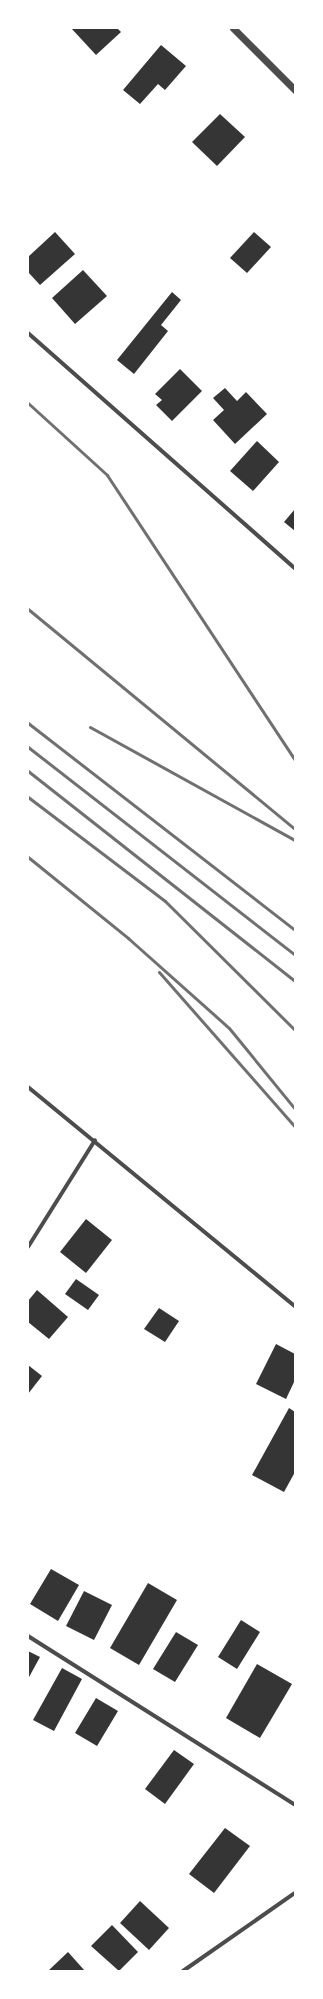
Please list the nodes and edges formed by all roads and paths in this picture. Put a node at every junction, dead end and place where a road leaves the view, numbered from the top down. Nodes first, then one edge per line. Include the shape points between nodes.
1 (233, 28) edge
2 (295, 90) edge
3 (28, 333) edge
4 (295, 568) edge
5 (28, 1087) edge
6 (95, 1140) junction
7 (28, 1247) edge
8 (295, 1306) edge
9 (28, 1636) edge
10 (295, 1805) edge
11 (295, 1894) edge
12 (183, 1971) edge

1 - 2 street
3 - 4 street
5 - 6 street
6 - 7 street
6 - 8 street
9 - 10 street
11 - 12 street

